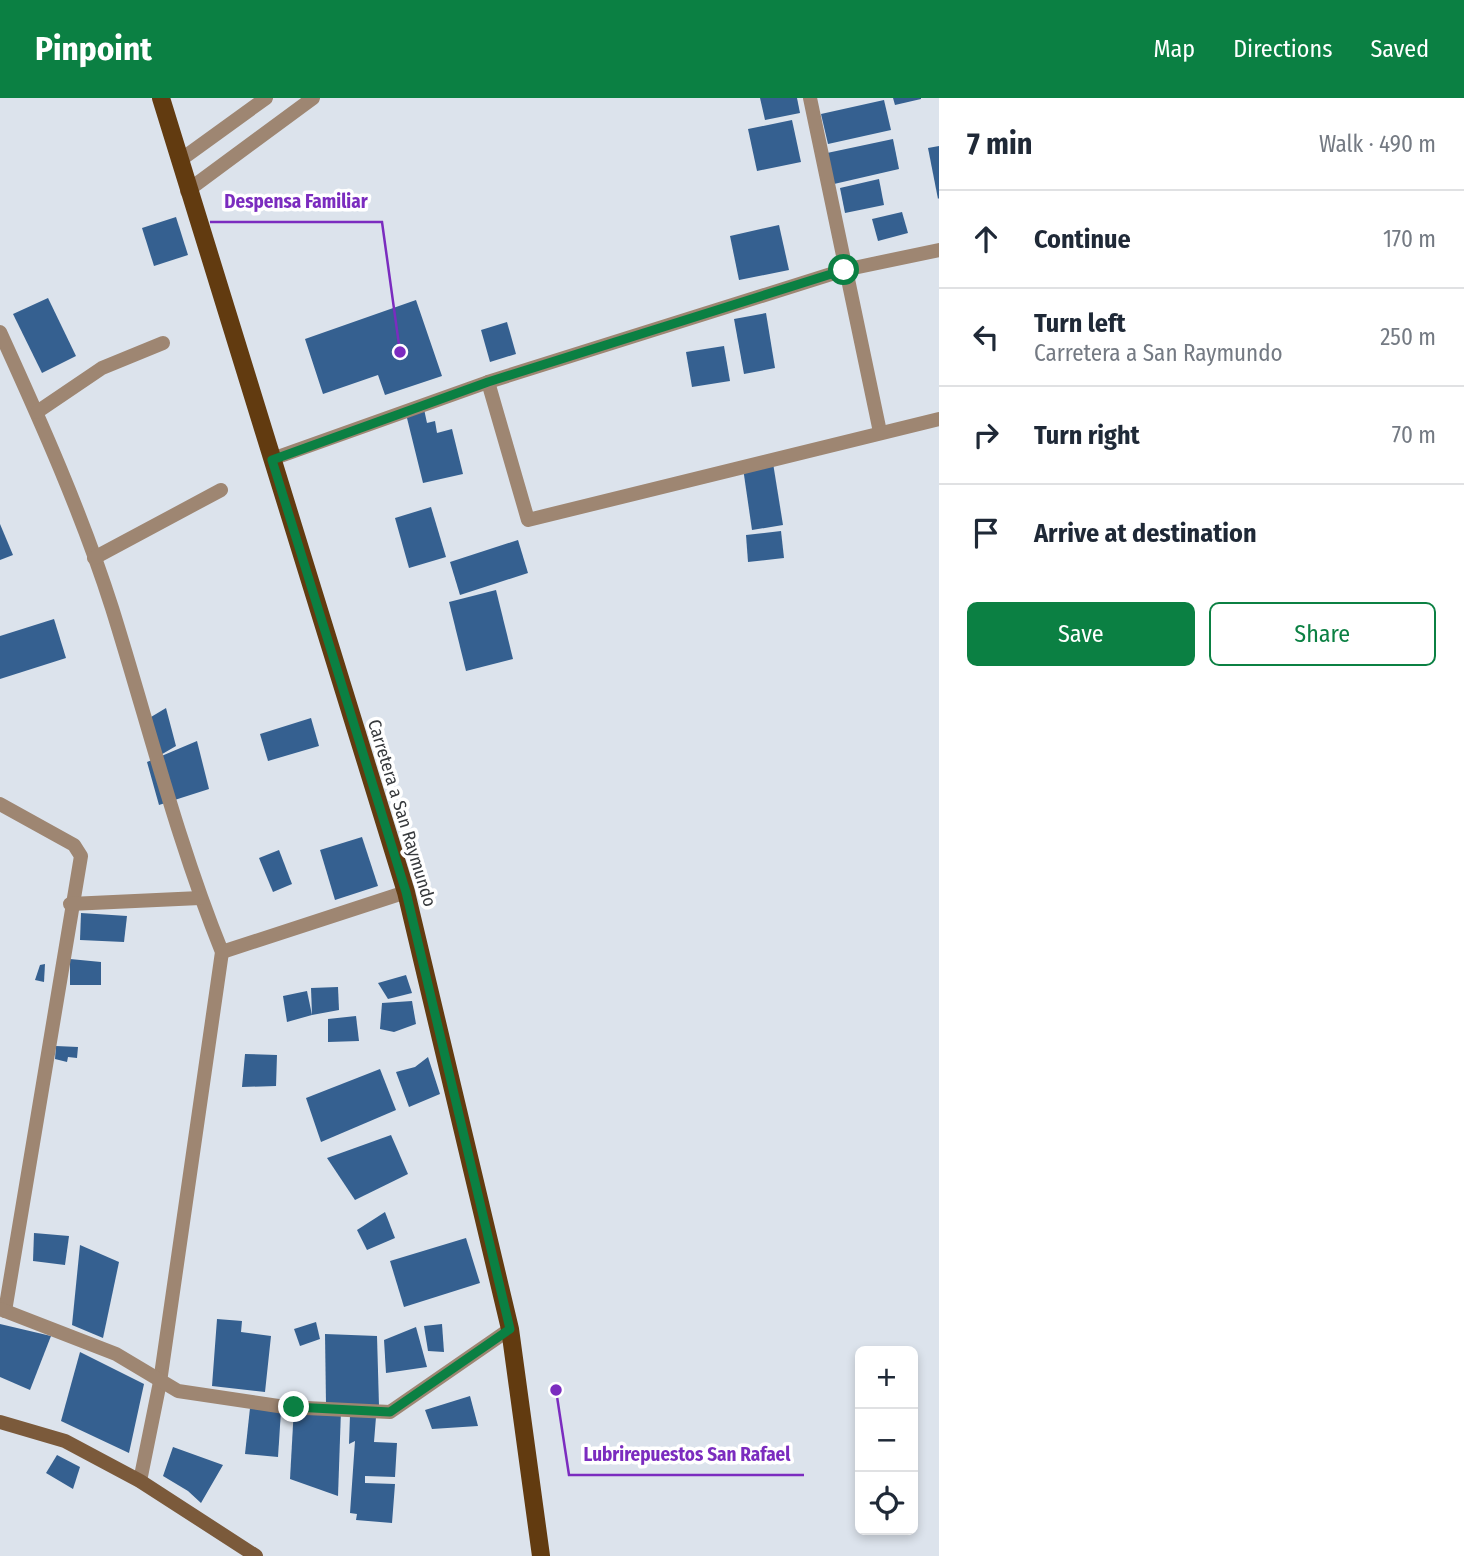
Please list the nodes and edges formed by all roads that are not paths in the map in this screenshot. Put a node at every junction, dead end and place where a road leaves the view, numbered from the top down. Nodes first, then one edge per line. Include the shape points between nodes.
1 (161, 98) edge
2 (266, 98) edge
3 (313, 98) edge
4 (810, 98) edge
5 (179, 161) junction
6 (187, 191) junction
7 (939, 250) edge
8 (844, 270) junction
9 (0, 332) edge
10 (163, 343) dead end
11 (488, 382) junction
12 (37, 412) junction
13 (939, 419) edge
14 (880, 432) junction
15 (272, 460) junction
16 (220, 490) dead end
17 (94, 558) junction
18 (0, 804) edge
19 (406, 892) junction
20 (200, 898) junction
21 (70, 904) junction
22 (222, 952) junction
23 (3, 1310) edge
24 (510, 1329) junction
25 (160, 1382) junction
26 (0, 1422) edge
27 (141, 1481) junction
28 (256, 1556) edge
29 (541, 1556) edge

1 - 5 main road, Carretera a San Raymundo
2 - 5 street
3 - 6 street
4 - 8 street
5 - 6 main road, Carretera a San Raymundo
6 - 15 main road, Carretera a San Raymundo
7 - 8 street
8 - 11 street
8 - 14 street
9 - 12 street
10 - 12 street via 102,368
11 - 14 street via 528,520
11 - 15 street
12 - 17 street
13 - 14 street
15 - 19 main road, Carretera a San Raymundo
16 - 17 street
17 - 20 street
18 - 21 street via 79,849
19 - 22 street
19 - 24 main road, Carretera a San Raymundo
20 - 21 street
20 - 22 street
21 - 23 street
22 - 25 street
23 - 25 street via 116,1354
24 - 25 street via 390,1412 285,1407 178,1391
24 - 29 main road, Carretera a San Raymundo
25 - 27 street
26 - 27 main road via 65,1441
27 - 28 main road

